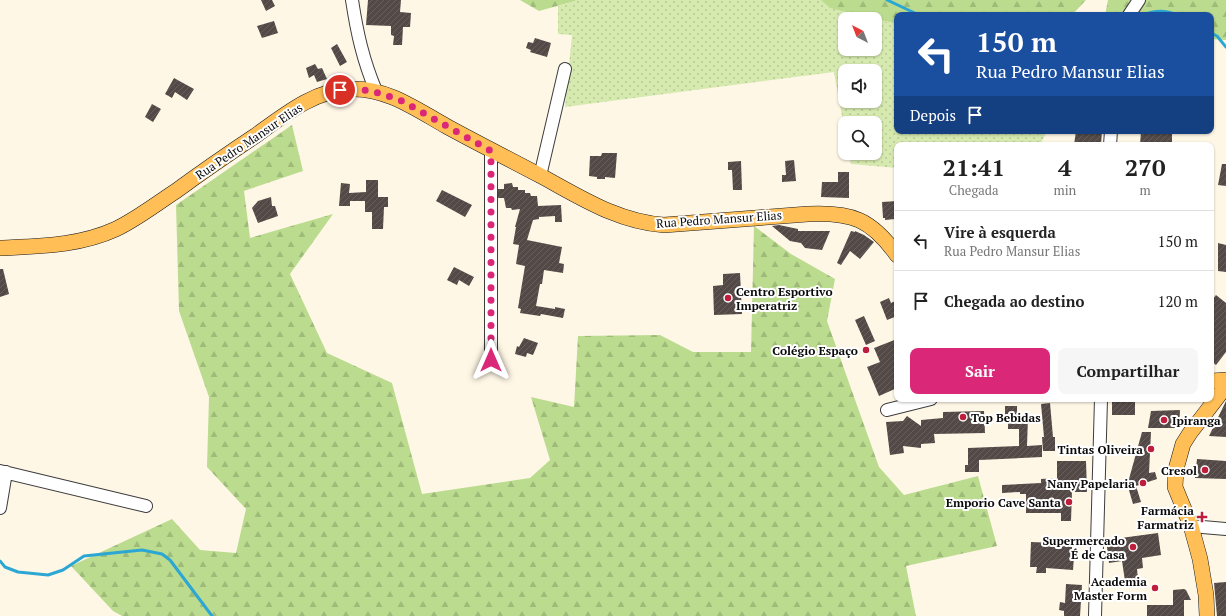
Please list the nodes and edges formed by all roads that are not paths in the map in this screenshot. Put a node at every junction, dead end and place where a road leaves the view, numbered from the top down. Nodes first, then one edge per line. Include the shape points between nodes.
1 (352, 0) edge
2 (1138, 0) edge
3 (1131, 12) edge
4 (565, 69) dead end
5 (376, 91) junction
6 (491, 151) junction
7 (540, 176) junction
8 (0, 248) edge
9 (894, 251) edge
10 (491, 360) dead end
11 (1226, 380) edge
12 (1214, 381) edge
13 (1226, 386) edge
14 (1214, 398) edge
15 (919, 402) edge
16 (1101, 402) edge
17 (1211, 402) edge
18 (887, 410) dead end
19 (3, 472) edge
20 (146, 506) dead end
21 (0, 508) edge
22 (1190, 526) junction
23 (1226, 528) edge
24 (1094, 616) edge
25 (1207, 616) edge

1 - 5 street via 358,38 366,68
2 - 3 street
4 - 7 street
5 - 6 main road, Rua Pedro Mansur Elias via 402,101
5 - 8 main road, Rua Pedro Mansur Elias via 340,90 305,103 116,229 67,244
6 - 7 main road, Rua Pedro Mansur Elias
6 - 10 street
7 - 9 main road, Rua Pedro Mansur Elias via 609,212 653,224 827,213 854,217 873,228
11 - 12 main road
13 - 14 main road
15 - 18 street
16 - 24 street
17 - 22 main road via 1183,444 1176,469 1175,488
19 - 20 street
19 - 21 street
22 - 23 street
22 - 25 main road via 1201,566

